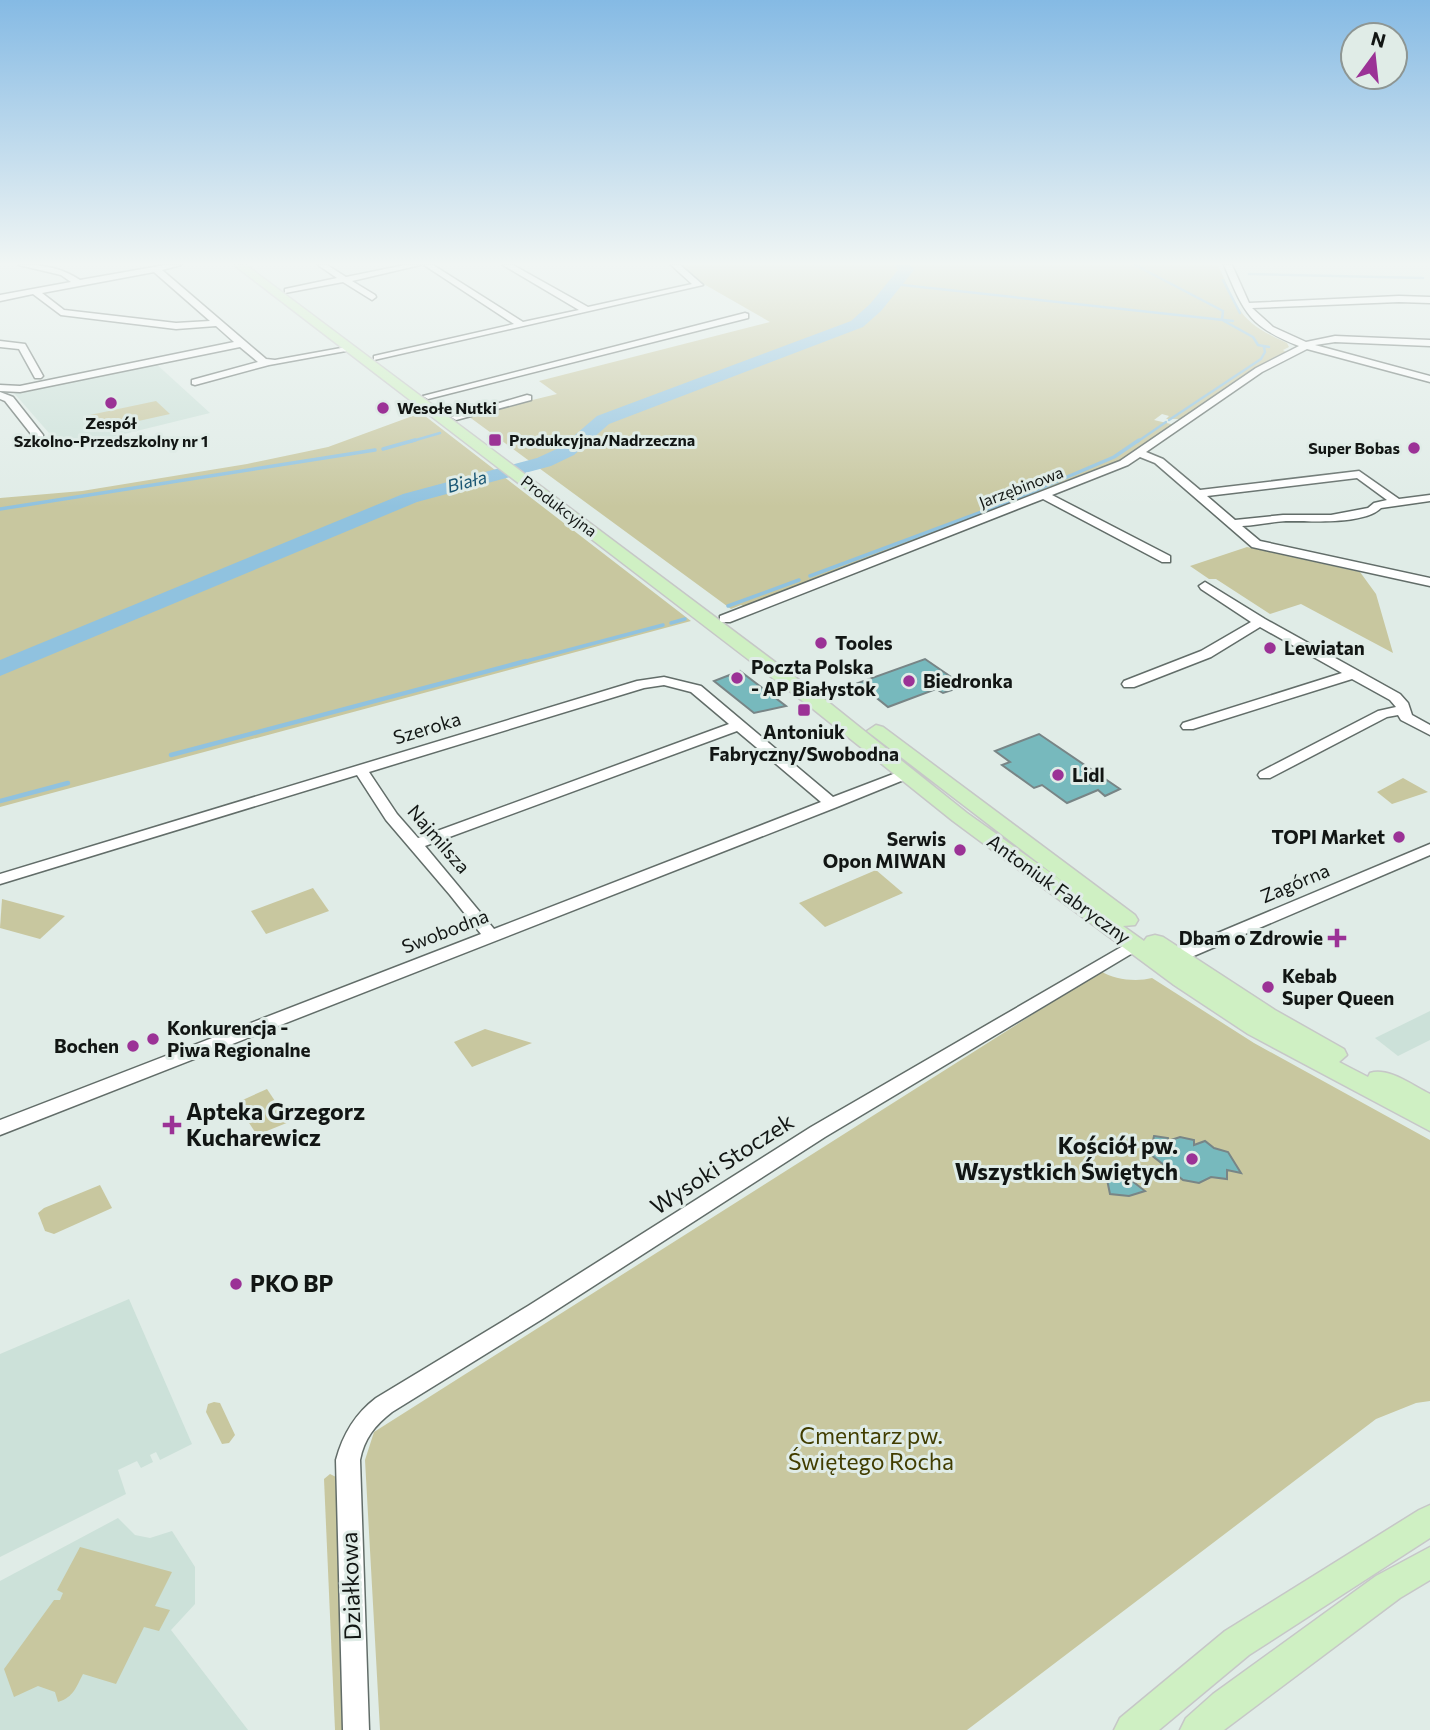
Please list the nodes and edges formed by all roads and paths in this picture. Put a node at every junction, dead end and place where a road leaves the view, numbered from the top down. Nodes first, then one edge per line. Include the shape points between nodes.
1 (19, 346) edge
2 (225, 346) edge
3 (247, 346) edge
4 (348, 346) edge
5 (360, 346) edge
6 (431, 346) edge
7 (627, 346) edge
8 (1307, 346) edge
9 (1311, 346) edge
10 (352, 349) junction
11 (377, 358) junction
12 (267, 363) junction
13 (38, 376) dead end
14 (1430, 379) edge
15 (195, 382) dead end
16 (0, 388) edge
17 (0, 395) edge
18 (428, 396) junction
19 (527, 398) dead end
20 (456, 417) junction
21 (39, 437) dead end
22 (1141, 454) junction
23 (518, 470) junction
24 (1197, 494) junction
25 (1044, 495) junction
26 (1430, 498) edge
27 (1398, 503) junction
28 (1231, 524) junction
29 (1166, 559) dead end
30 (1430, 582) edge
31 (1205, 586) dead end
32 (718, 620) junction
33 (1260, 622) junction
34 (1353, 674) junction
35 (1129, 684) dead end
36 (1403, 710) junction
37 (738, 725) junction
38 (1188, 726) dead end
39 (1430, 731) edge
40 (359, 768) junction
41 (914, 770) junction
42 (1265, 775) dead end
43 (832, 804) junction
44 (416, 844) junction
45 (1430, 849) edge
46 (0, 879) edge
47 (491, 936) junction
48 (1135, 944) junction
49 (1176, 957) junction
50 (1430, 1105) edge
51 (1430, 1122) edge
52 (0, 1128) edge
53 (351, 1443) joint
54 (1430, 1520) edge
55 (1430, 1562) edge
56 (356, 1730) edge
57 (1132, 1730) edge
58 (1198, 1730) edge

1 - 13 street
2 - 16 street via 20,389
3 - 12 street
4 - 10 main road, Produkcyjna
5 - 11 main road, Produkcyjna
6 - 11 street
7 - 18 street
8 - 22 street, Jarzębinowa via 1259,370
9 - 14 street
10 - 12 street
10 - 23 main road, Produkcyjna
11 - 18 main road, Produkcyjna
12 - 15 street
17 - 21 street via 9,399
18 - 20 main road, Produkcyjna
19 - 20 street
20 - 23 main road, Produkcyjna
22 - 24 street via 1159,461
22 - 25 street, Jarzębinowa
23 - 32 main road, Produkcyjna
24 - 27 street via 1359,474
24 - 28 street
25 - 29 street
25 - 32 street, Jarzębinowa
26 - 27 street
27 - 28 street via 1331,518
28 - 30 street via 1267,548
31 - 33 street
32 - 41 main road, Antoniuk Fabryczny
33 - 34 street
33 - 35 street via 1206,654
34 - 36 street via 1395,696
34 - 38 street
36 - 39 street via 1411,721
36 - 42 street via 1383,714
37 - 40 street, Szeroka via 696,689 664,681
37 - 43 street, Szeroka
37 - 44 street
40 - 44 street, Najmilsza via 391,817
40 - 46 street, Szeroka
41 - 43 street, Swobodna
41 - 48 main road, Antoniuk Fabryczny
41 - 49 main road, Antoniuk Fabryczny
43 - 47 street, Swobodna
44 - 47 street, Najmilsza
45 - 49 street, Zagórna
47 - 52 street, Swobodna
48 - 51 main road, Antoniuk Fabryczny via 1256,1028
48 - 53 street, Wysoki Stoczek via 818,1132 384,1405 365,1420
49 - 50 main road, Antoniuk Fabryczny via 1266,1016
53 - 56 street, Działkowa via 348,1474
54 - 57 main road via 1237,1643
55 - 58 main road via 1388,1587

